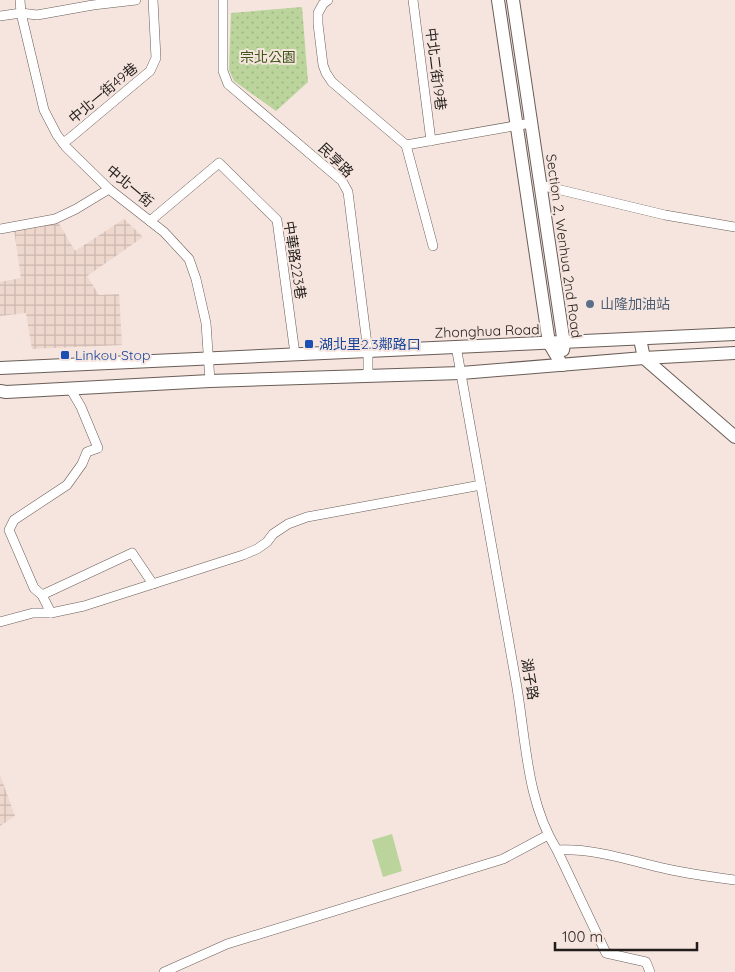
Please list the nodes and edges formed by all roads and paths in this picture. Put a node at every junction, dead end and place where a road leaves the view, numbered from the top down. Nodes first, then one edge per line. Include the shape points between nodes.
1 (20, 0) edge
2 (136, 0) edge
3 (153, 0) edge
4 (223, 0) edge
5 (328, 0) edge
6 (413, 0) edge
7 (498, 0) edge
8 (513, 0) edge
9 (21, 13) junction
10 (0, 16) edge
11 (531, 123) junction
12 (516, 126) junction
13 (431, 141) junction
14 (63, 143) junction
15 (406, 145) junction
16 (540, 185) junction
17 (109, 189) junction
18 (150, 221) junction
19 (735, 227) edge
20 (0, 229) edge
21 (433, 246) dead end
22 (735, 334) edge
23 (640, 339) junction
24 (549, 343) junction
25 (564, 344) junction
26 (456, 346) junction
27 (368, 352) junction
28 (735, 353) edge
29 (295, 354) junction
30 (209, 357) junction
31 (644, 358) junction
32 (562, 365) junction
33 (0, 368) edge
34 (461, 373) junction
35 (368, 375) junction
36 (210, 381) junction
37 (70, 388) junction
38 (3, 392) edge
39 (735, 437) edge
40 (481, 485) junction
41 (153, 584) junction
42 (42, 595) junction
43 (50, 613) junction
44 (0, 622) edge
45 (548, 835) junction
46 (557, 850) junction
47 (735, 880) edge
48 (164, 972) edge
49 (650, 972) edge

1 - 9 street, 中北一街
2 - 9 street via 37,15
3 - 14 street, 中北一街49巷 via 156,58 150,71
4 - 27 street, 民享路 via 223,71 228,84 342,181 348,192
5 - 15 street via 318,13 326,73 332,82
6 - 13 street, 中北二街19巷
7 - 12 main road, Section 2, Wenhua 2nd Road
8 - 11 main road, Section 2, Wenhua 2nd Road
9 - 10 street
9 - 14 street, 中北一街 via 44,110
11 - 12 street
11 - 16 main road, Section 2, Wenhua 2nd Road
12 - 13 street
12 - 24 main road, Section 2, Wenhua 2nd Road
13 - 15 street
14 - 17 street, 中北一街
15 - 21 street
16 - 19 street via 664,215
16 - 25 main road, Section 2, Wenhua 2nd Road
17 - 18 street, 中北一街
17 - 20 street via 55,219
18 - 29 street, 中華路223巷 via 219,163 277,220
18 - 30 street, 中北一街 via 189,259 203,307
22 - 23 main road, Zhonghua Road
23 - 25 main road, Zhonghua Road
23 - 31 main road
24 - 25 main road, Zhonghua Road
24 - 26 main road, Zhonghua Road
24 - 32 main road, Section 2, Wenhua 2nd Road
25 - 32 main road, Section 2, Wenhua 2nd Road
26 - 27 main road, Zhonghua Road
26 - 34 street, 湖子路
27 - 29 main road, Zhonghua Road
27 - 35 street, 民享路
28 - 31 main road
29 - 30 main road, Zhonghua Road
30 - 33 main road, Zhonghua Road
30 - 36 street, 中北一街
31 - 32 main road
31 - 39 main road
32 - 34 main road
34 - 35 main road
34 - 40 street, 湖子路
35 - 36 main road
36 - 37 main road
37 - 38 main road
37 - 42 street via 98,448 87,452 66,485 14,520 9,530 34,588
40 - 41 street via 307,517 288,524 257,549
40 - 45 street, 湖子路 via 531,779
41 - 42 street via 132,553
41 - 43 street
42 - 43 street
43 - 44 street via 33,613
45 - 46 street, 湖子路
45 - 48 street via 502,859 227,944
46 - 47 street via 582,850 691,874
46 - 49 street, 湖子路 via 606,953 646,962

